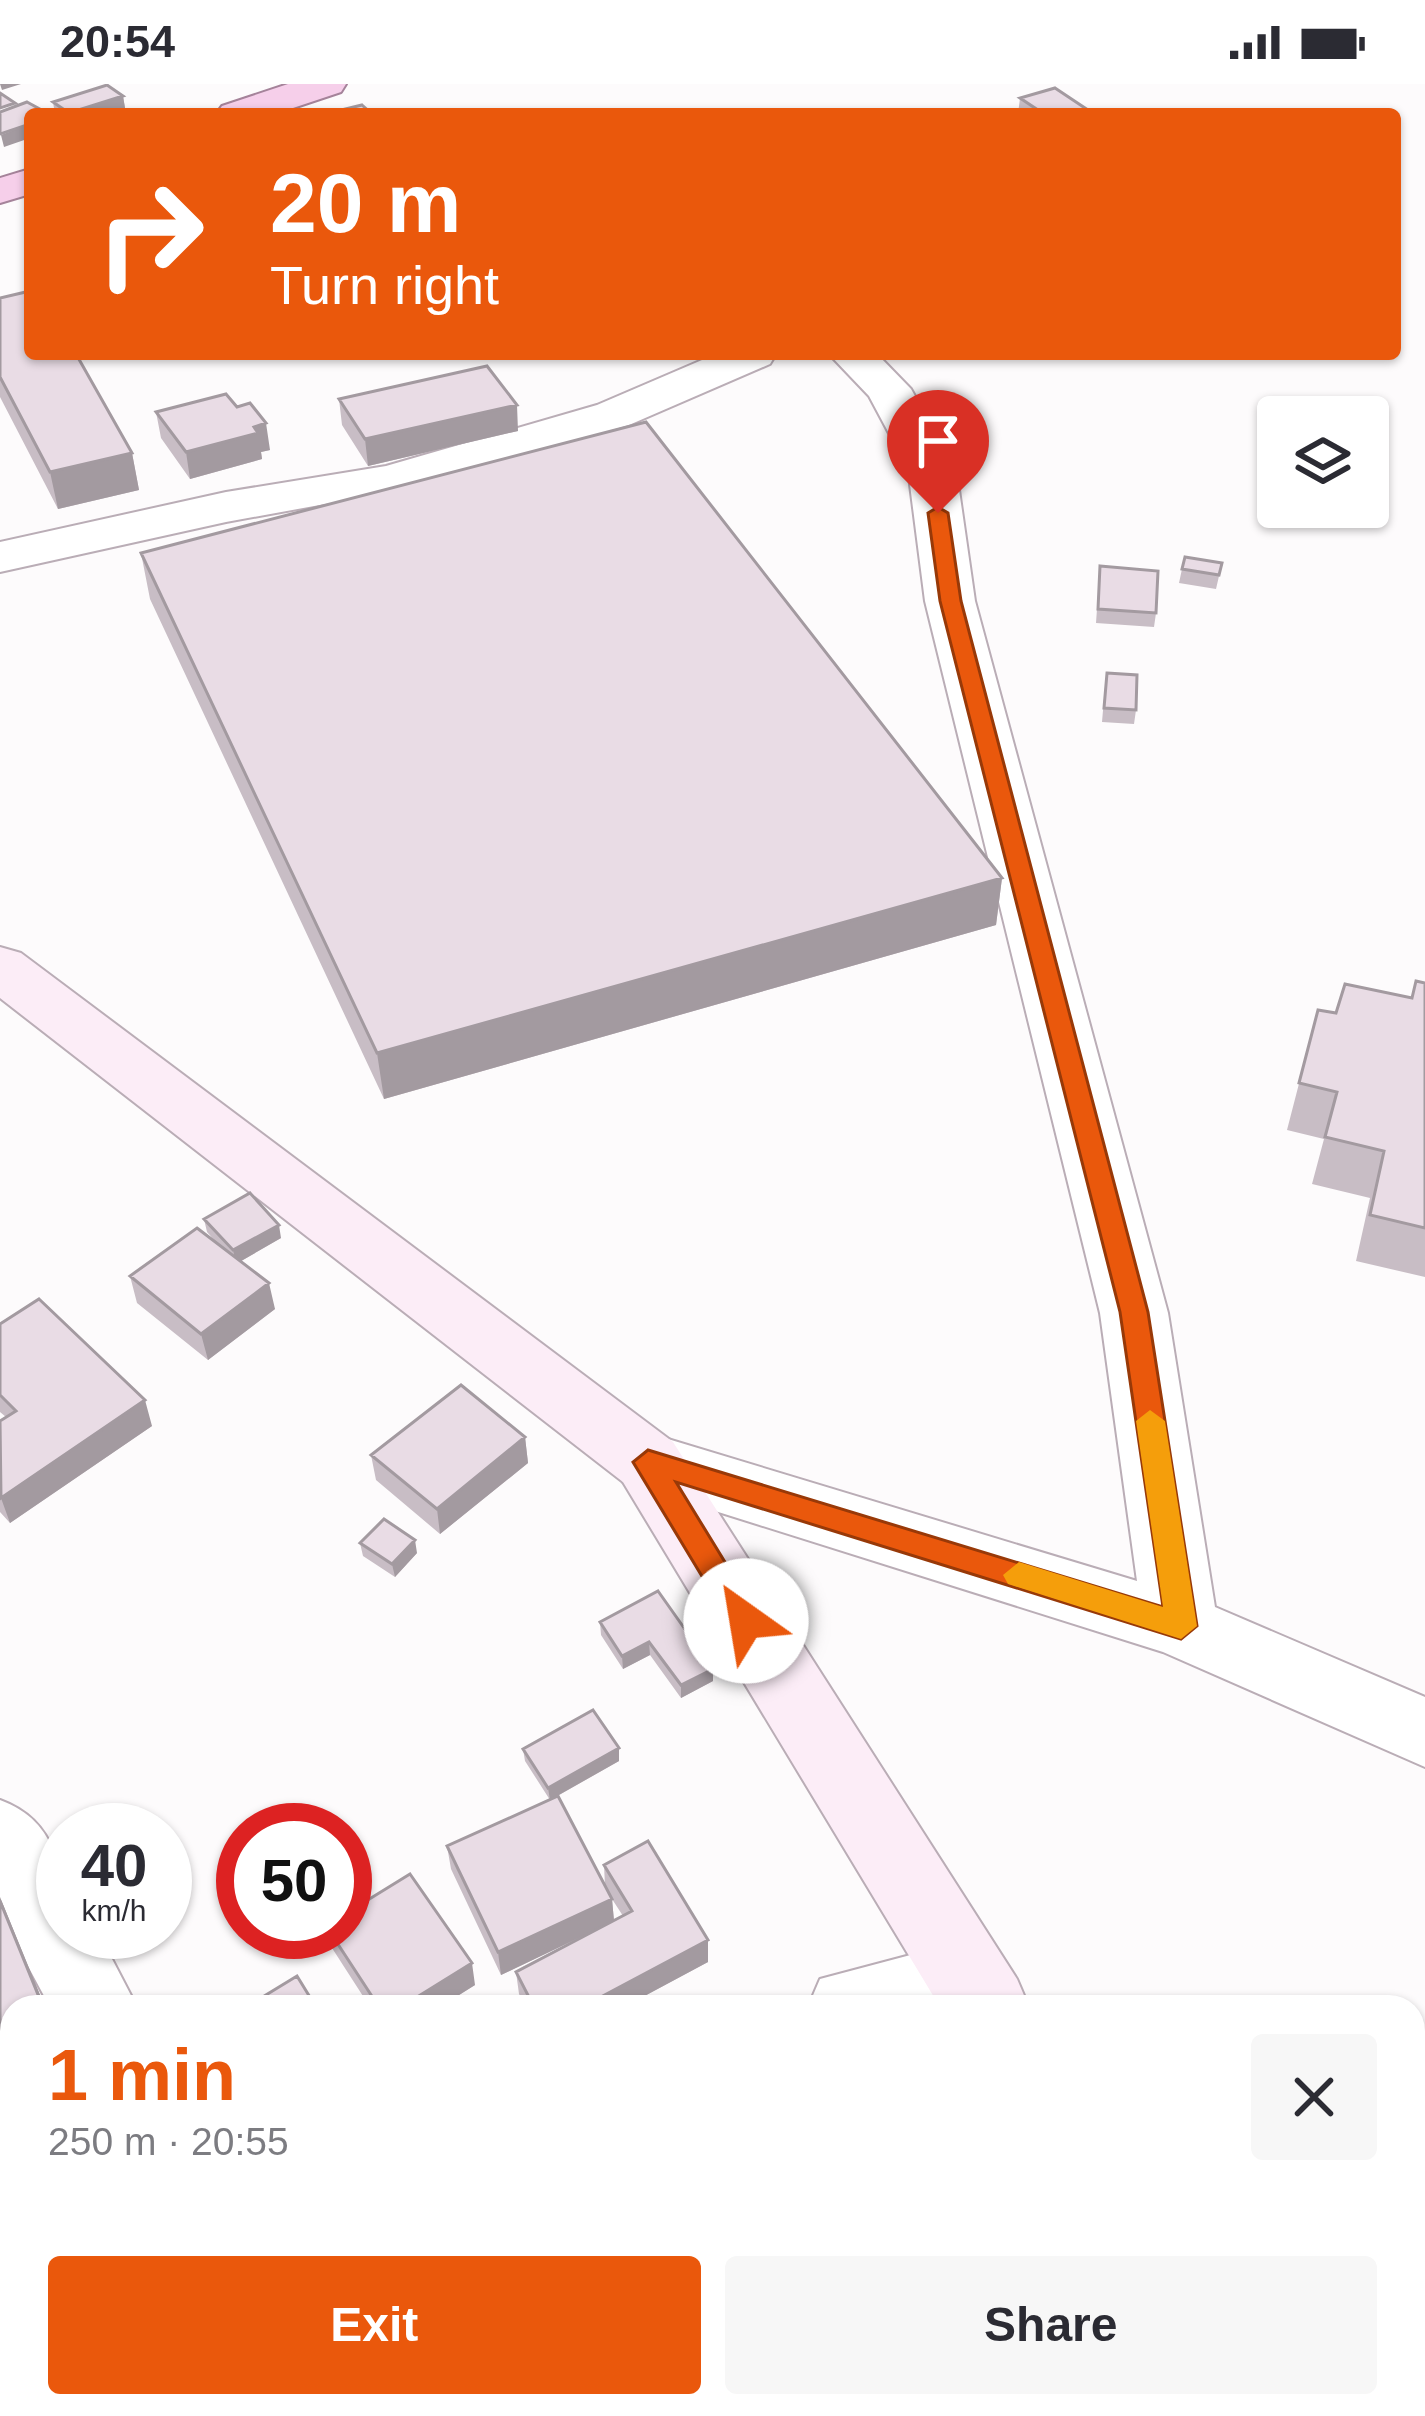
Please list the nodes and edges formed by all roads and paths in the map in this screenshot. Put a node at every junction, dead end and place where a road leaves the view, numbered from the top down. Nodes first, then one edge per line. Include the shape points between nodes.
1 (327, 84) edge
2 (254, 108) edge
3 (740, 360) edge
4 (857, 360) edge
5 (0, 557) edge
6 (0, 967) edge
7 (648, 1462) junction
8 (1181, 1626) junction
9 (1425, 1733) edge
10 (0, 1836) edge
11 (977, 1994) edge
12 (88, 1995) edge

1 - 2 highway
3 - 5 street via 614,415 391,479
4 - 8 street via 888,389 932,469 950,601 1134,1312
6 - 7 main road
7 - 8 street
7 - 11 main road
8 - 9 street
10 - 12 street

